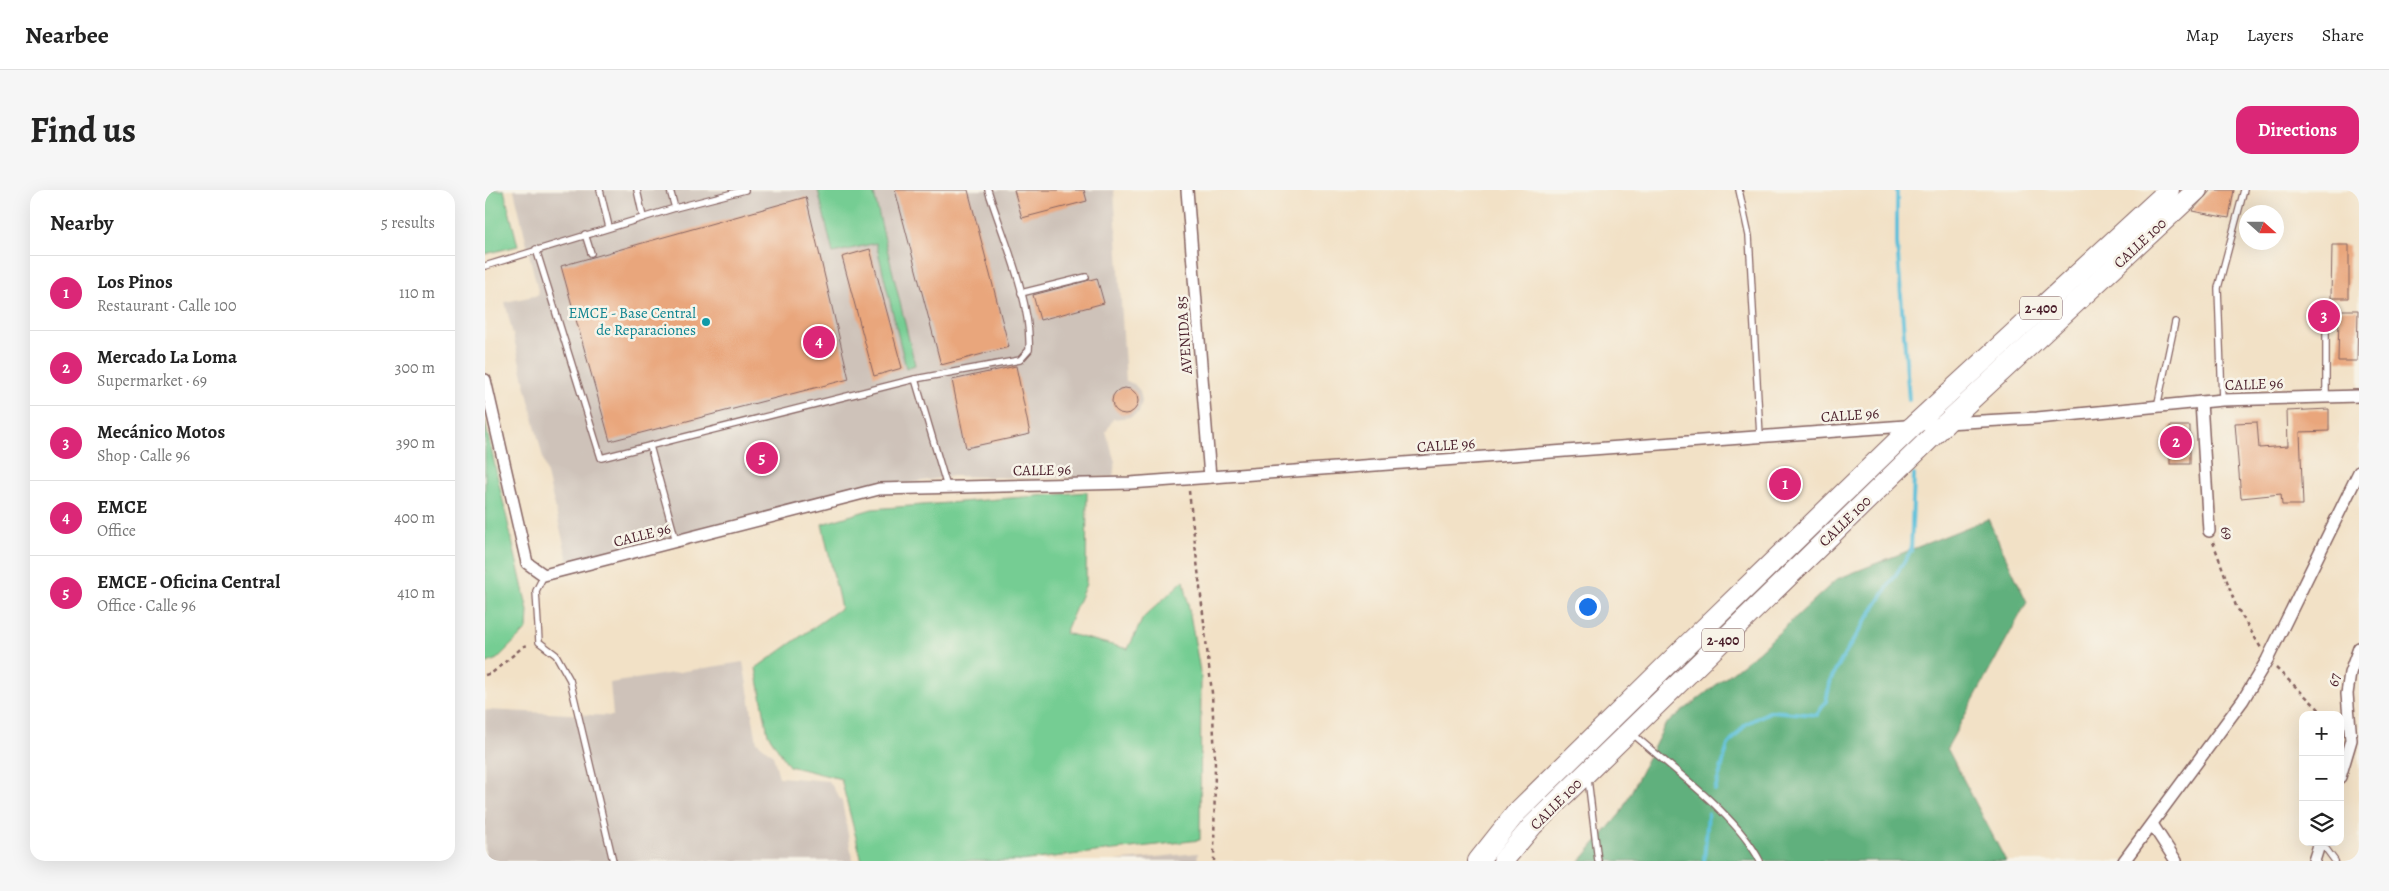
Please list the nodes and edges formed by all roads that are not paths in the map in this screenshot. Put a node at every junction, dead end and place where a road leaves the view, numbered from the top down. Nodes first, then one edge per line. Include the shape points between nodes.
1 (600, 190) edge
2 (637, 190) edge
3 (671, 190) edge
4 (745, 190) edge
5 (988, 190) edge
6 (1187, 190) edge
7 (1739, 190) edge
8 (2169, 190) edge
9 (2197, 190) edge
10 (2244, 190) edge
11 (675, 208) junction
12 (643, 217) junction
13 (609, 227) junction
14 (585, 234) junction
15 (536, 249) junction
16 (591, 253) dead end
17 (485, 266) edge
18 (1086, 277) dead end
19 (1021, 293) junction
20 (2175, 322) dead end
21 (2326, 322) dead end
22 (915, 379) junction
23 (485, 380) edge
24 (2359, 396) edge
25 (2326, 397) junction
26 (2222, 400) junction
27 (2201, 402) junction
28 (2157, 407) junction
29 (1945, 423) junction
30 (1913, 426) junction
31 (1761, 437) junction
32 (649, 446) junction
33 (2359, 472) edge
34 (1210, 477) junction
35 (947, 487) junction
36 (2209, 531) road end
37 (676, 541) junction
38 (544, 575) junction
39 (2359, 648) edge
40 (1629, 731) junction
41 (2351, 740) junction
42 (2359, 749) edge
43 (2344, 763) edge
44 (1587, 772) junction
45 (2152, 824) junction
46 (2320, 846) edge
47 (2324, 846) edge
48 (613, 861) edge
49 (1478, 861) edge
50 (1503, 861) edge
51 (1598, 861) edge
52 (1760, 861) edge
53 (2125, 861) edge
54 (2177, 861) edge
55 (2315, 861) edge
56 (2335, 861) edge

1 - 13 lane
2 - 12 lane
3 - 11 lane
4 - 11 lane
5 - 19 lane
6 - 34 street, AVENIDA 85
7 - 31 lane via 1749,236
8 - 30 highway, CALLE 100 / 2-400
9 - 29 highway, CALLE 100 / 2-400
10 - 26 lane via 2218,288
11 - 12 lane
12 - 13 lane
13 - 14 lane
14 - 15 lane
14 - 16 lane
15 - 17 lane
15 - 32 lane via 601,458
18 - 19 lane
19 - 22 lane via 1030,338 1029,350 1020,360
20 - 28 lane
21 - 25 lane
22 - 32 lane
22 - 35 lane
23 - 38 street via 527,562
24 - 25 street, CALLE 96
25 - 26 street, CALLE 96
26 - 27 street, CALLE 96
27 - 28 street, CALLE 96
27 - 36 street, 69
28 - 29 street, CALLE 96
29 - 30 street, CALLE 96
29 - 40 highway, CALLE 100 / 2-400
30 - 31 street, CALLE 96
30 - 49 highway, CALLE 100 / 2-400 via 1517,813
31 - 34 street, CALLE 96
32 - 37 lane
33 - 45 street via 2267,660 2243,700
34 - 35 street, CALLE 96
35 - 37 street, CALLE 96 via 879,489
37 - 38 street, CALLE 96
38 - 48 lane via 536,591 539,642 556,655 570,680
39 - 41 street, 67 via 2347,694
40 - 44 highway, CALLE 100 / 2-400
40 - 52 lane via 1697,789 1745,837
41 - 42 street
41 - 43 street, 67
44 - 50 highway, CALLE 100 / 2-400 via 1533,825
44 - 51 lane
45 - 53 street
45 - 54 street
46 - 55 street
47 - 56 lane

